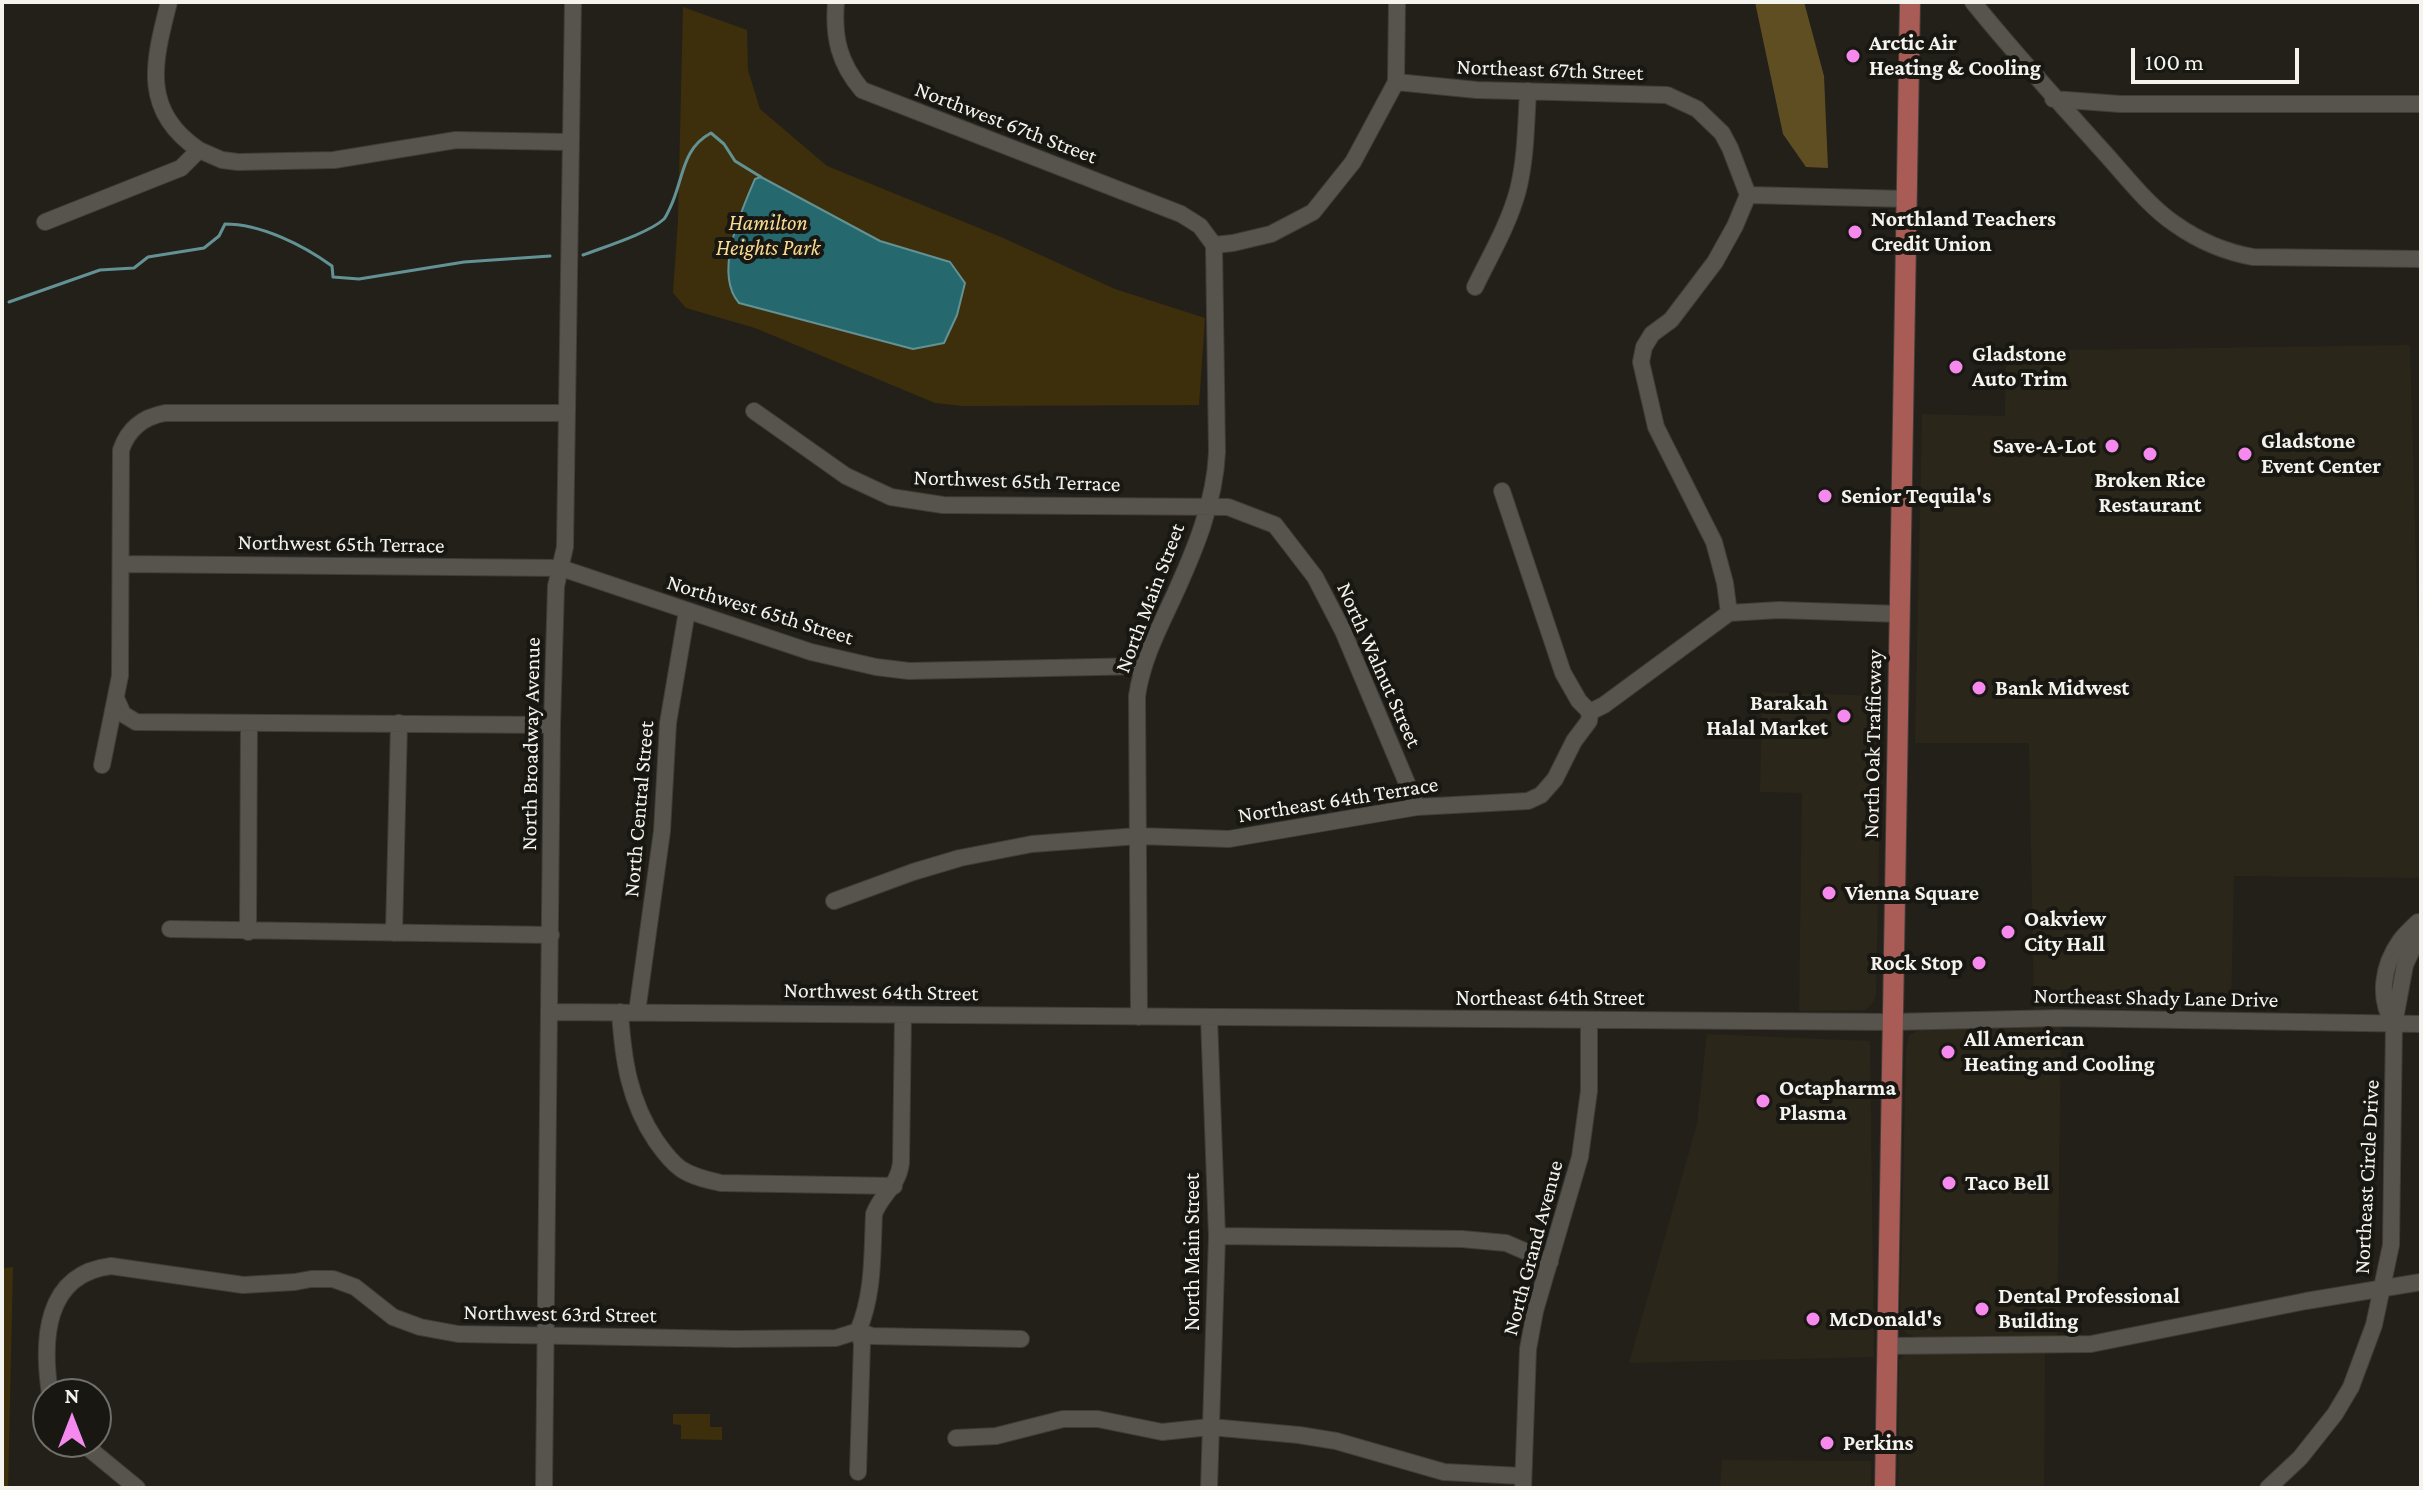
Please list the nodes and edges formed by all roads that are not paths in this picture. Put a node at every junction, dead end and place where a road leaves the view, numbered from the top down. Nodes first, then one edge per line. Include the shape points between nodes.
1 (169, 2) edge
2 (573, 2) edge
3 (836, 2) edge
4 (1397, 2) edge
5 (1910, 2) edge
6 (1973, 2) edge
7 (1396, 82) junction
8 (1528, 91) junction
9 (2053, 99) junction
10 (2421, 104) edge
11 (569, 142) junction
12 (199, 150) junction
13 (1748, 195) junction
14 (1908, 199) junction
15 (45, 222) dead end
16 (1214, 245) junction
17 (2421, 259) edge
18 (1475, 287) dead end
19 (754, 411) dead end
20 (565, 413) junction
21 (1502, 491) dead end
22 (1209, 506) junction
23 (121, 564) junction
24 (561, 568) junction
25 (687, 611) junction
26 (1729, 613) junction
27 (1900, 614) junction
28 (1143, 666) junction
29 (116, 698) junction
30 (1590, 712) junction
31 (399, 723) junction
32 (249, 724) junction
33 (552, 725) junction
34 (102, 765) dead end
35 (1417, 807) junction
36 (1138, 836) junction
37 (834, 901) dead end
38 (2418, 921) edge
39 (170, 929) dead end
40 (248, 932) junction
41 (394, 933) junction
42 (551, 935) junction
43 (551, 1012) junction
44 (620, 1012) junction
45 (637, 1012) junction
46 (903, 1015) junction
47 (1139, 1017) junction
48 (1209, 1017) junction
49 (1589, 1020) junction
50 (1891, 1022) junction
51 (2394, 1024) junction
52 (2421, 1024) edge
53 (894, 1186) junction
54 (1217, 1236) junction
55 (1550, 1262) junction
56 (2421, 1282) edge
57 (2384, 1288) junction
58 (858, 1331) junction
59 (544, 1334) junction
60 (1021, 1339) dead end
61 (1887, 1346) junction
62 (50, 1378) edge
63 (1210, 1427) junction
64 (956, 1438) dead end
65 (100, 1458) edge
66 (858, 1472) dead end
67 (1522, 1482) edge
68 (137, 1488) edge
69 (544, 1488) edge
70 (1209, 1488) edge
71 (1885, 1488) edge
72 (2268, 1488) edge

1 - 12 street via 155,60 156,85 170,124
2 - 11 street, North Broadway Avenue
3 - 16 street, Northwest 67th Street via 837,47 862,90 1181,214 1200,226
4 - 7 street
5 - 14 main road, North Oak Trafficway
6 - 9 street
7 - 8 street, Northeast 67th Street
7 - 16 street via 1353,162 1313,212 1271,234
8 - 13 street, Northeast 67th Street via 1667,95 1682,101 1722,133
8 - 18 street via 1517,191
9 - 10 street via 2120,104
9 - 17 street via 2172,223 2217,247 2271,258
11 - 12 street via 456,140 334,160 252,162 222,160
11 - 20 street, North Broadway Avenue
12 - 15 street via 181,168
13 - 14 street
13 - 26 street via 1715,262 1671,320 1652,334 1641,362 1656,427 1714,542
14 - 27 main road, North Oak Trafficway
16 - 22 street, North Main Street via 1217,452
19 - 22 street, Northwest 65th Terrace via 846,476 891,497 943,505
20 - 23 street via 165,413 140,422 121,450
20 - 24 street, North Broadway Avenue
21 - 30 street via 1563,673
22 - 28 street, North Main Street
22 - 35 street, North Walnut Street via 1228,507 1275,525 1315,577 1350,645
23 - 24 street, Northwest 65th Terrace
23 - 29 street
24 - 25 street, Northwest 65th Street
24 - 33 street, North Broadway Avenue
25 - 28 street, Northwest 65th Street via 811,652 909,671
25 - 45 street, North Central Street via 668,723 662,831
26 - 27 street
26 - 30 street
27 - 50 main road, North Oak Trafficway
28 - 36 street, North Main Street via 1137,696
29 - 32 street via 123,714 136,722
29 - 34 street
30 - 35 street, Northeast 64th Terrace via 1541,795 1528,801
31 - 32 street
31 - 33 street
31 - 41 street
32 - 40 street
33 - 42 street, North Broadway Avenue
35 - 36 street, Northeast 64th Terrace via 1229,839
36 - 37 street, Northeast 64th Terrace via 996,850
36 - 47 street, North Main Street
38 - 51 street, Northeast Circle Drive via 2386,969 2383,990
39 - 40 street
40 - 41 street
41 - 42 street
42 - 43 street, North Broadway Avenue
43 - 44 street, Northwest 64th Street
43 - 59 street, North Broadway Avenue
44 - 45 street, Northwest 64th Street
44 - 53 street via 631,1093 655,1139 680,1168 721,1183
45 - 46 street, Northwest 64th Street
46 - 47 street, Northwest 64th Street
46 - 53 street via 902,1150
47 - 48 street, Northwest 64th Street
48 - 49 street, Northeast 64th Street
48 - 54 street, North Main Street
49 - 50 street, Northeast 64th Street
49 - 55 street, North Grand Avenue via 1586,1124
50 - 51 street, Northeast Shady Lane Drive via 2060,1018
50 - 61 main road, North Oak Trafficway
51 - 52 street, Northeast Shady Lane Drive
51 - 57 street, Northeast Circle Drive via 2391,1245
53 - 58 street via 874,1214 871,1292
54 - 55 street via 1462,1239 1506,1243
54 - 63 street, North Main Street
55 - 67 street, North Grand Avenue via 1528,1349
56 - 57 street
57 - 61 street via 2091,1344
57 - 72 street, Northeast Circle Drive via 2351,1387 2315,1442
58 - 59 street, Northwest 63rd Street via 836,1338
58 - 60 street, Northwest 63rd Street via 872,1336
58 - 66 street
59 - 62 street, Northwest 63rd Street via 458,1334 420,1327 393,1317 355,1287 333,1279 243,1285 111,1266 71,1281 54,1305 49,1320
59 - 69 street, North Broadway Avenue
61 - 71 main road, North Oak Trafficway
63 - 64 street via 1162,1432 1080,1419 996,1436
63 - 67 street via 1336,1441 1444,1472
63 - 70 street, North Main Street
65 - 68 street

